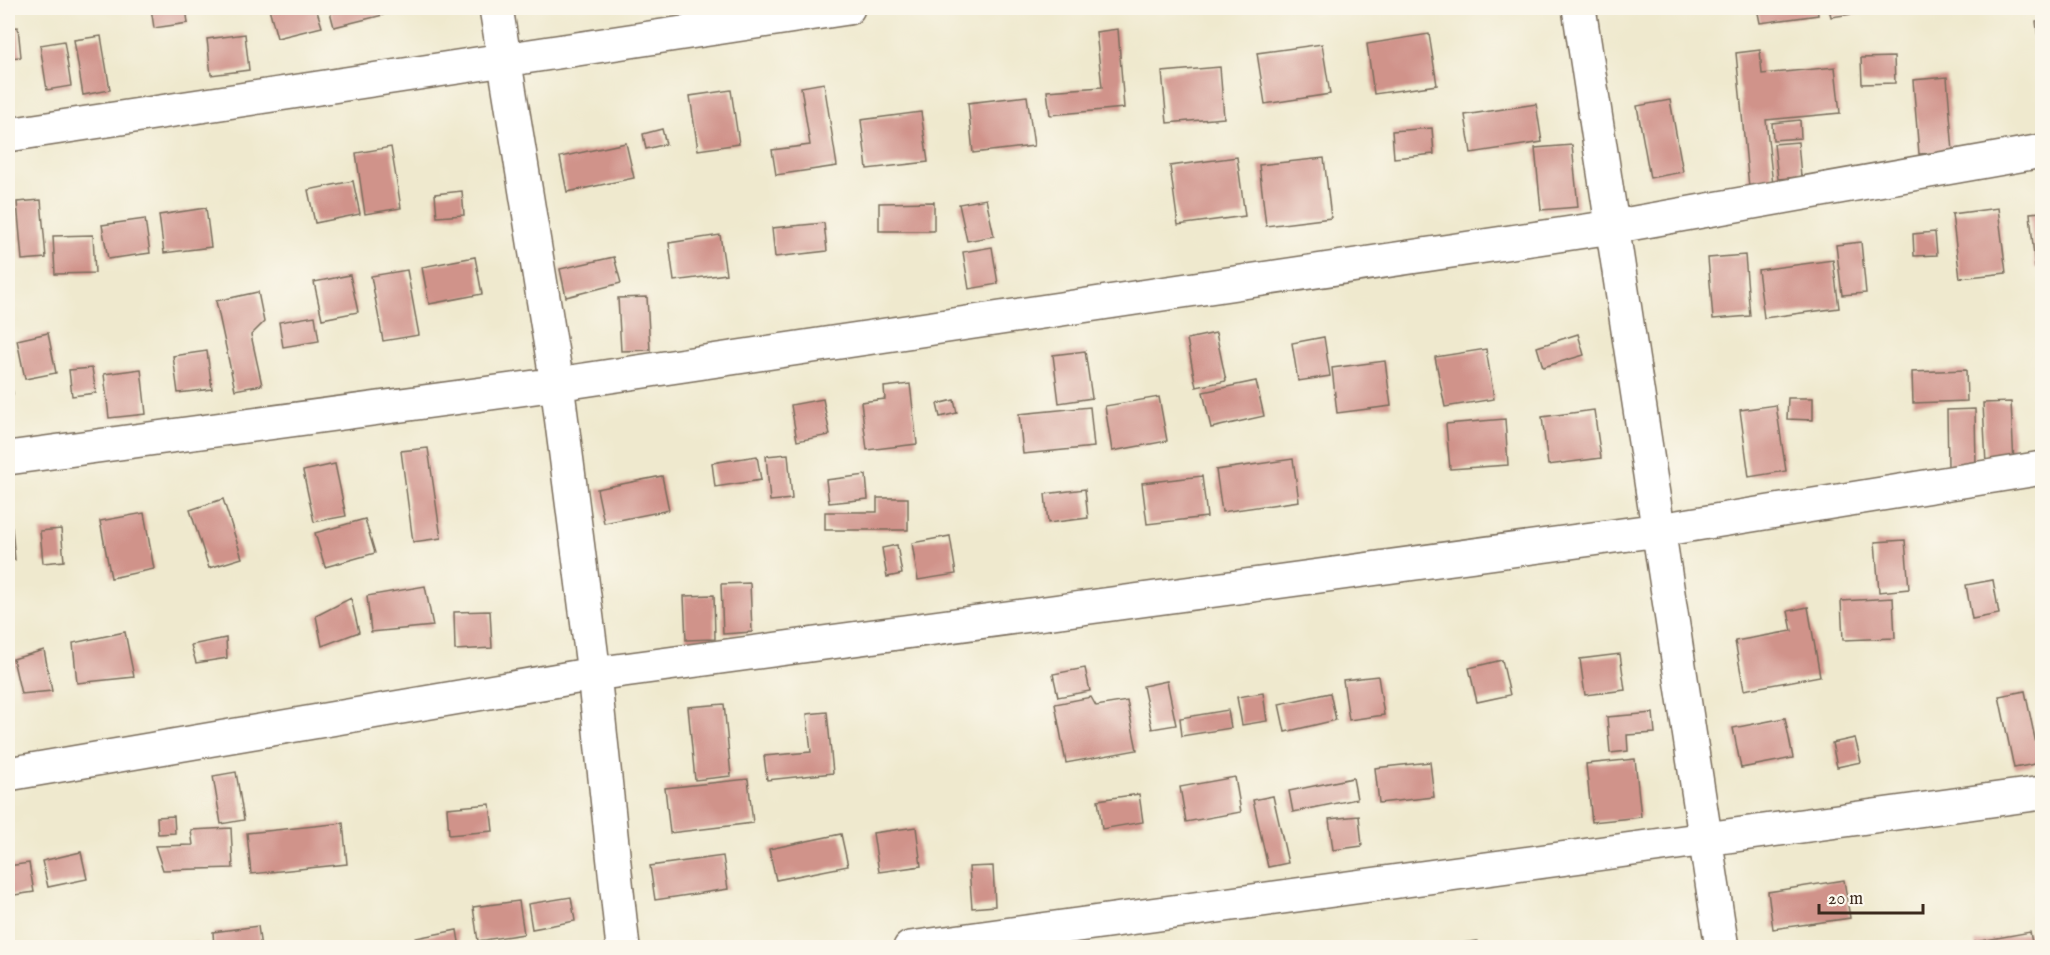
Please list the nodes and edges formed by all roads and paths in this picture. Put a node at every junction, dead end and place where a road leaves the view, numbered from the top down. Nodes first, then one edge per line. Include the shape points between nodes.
1 (496, 8) edge
2 (848, 8) edge
3 (1579, 8) edge
4 (505, 61) junction
5 (8, 135) edge
6 (2043, 150) edge
7 (1612, 227) junction
8 (557, 384) junction
9 (8, 458) edge
10 (2043, 468) edge
11 (1659, 530) junction
12 (594, 674) junction
13 (8, 774) edge
14 (2043, 794) edge
15 (1706, 841) junction
16 (623, 948) edge
17 (910, 948) edge
18 (1722, 948) edge

1 - 4 street
2 - 4 street
3 - 7 street
4 - 5 street
4 - 8 street
6 - 7 street
7 - 8 street
7 - 11 street
8 - 9 street
8 - 12 street
10 - 11 street
11 - 12 street
11 - 15 street
12 - 13 street
12 - 16 street
14 - 15 street
15 - 17 street
15 - 18 street

